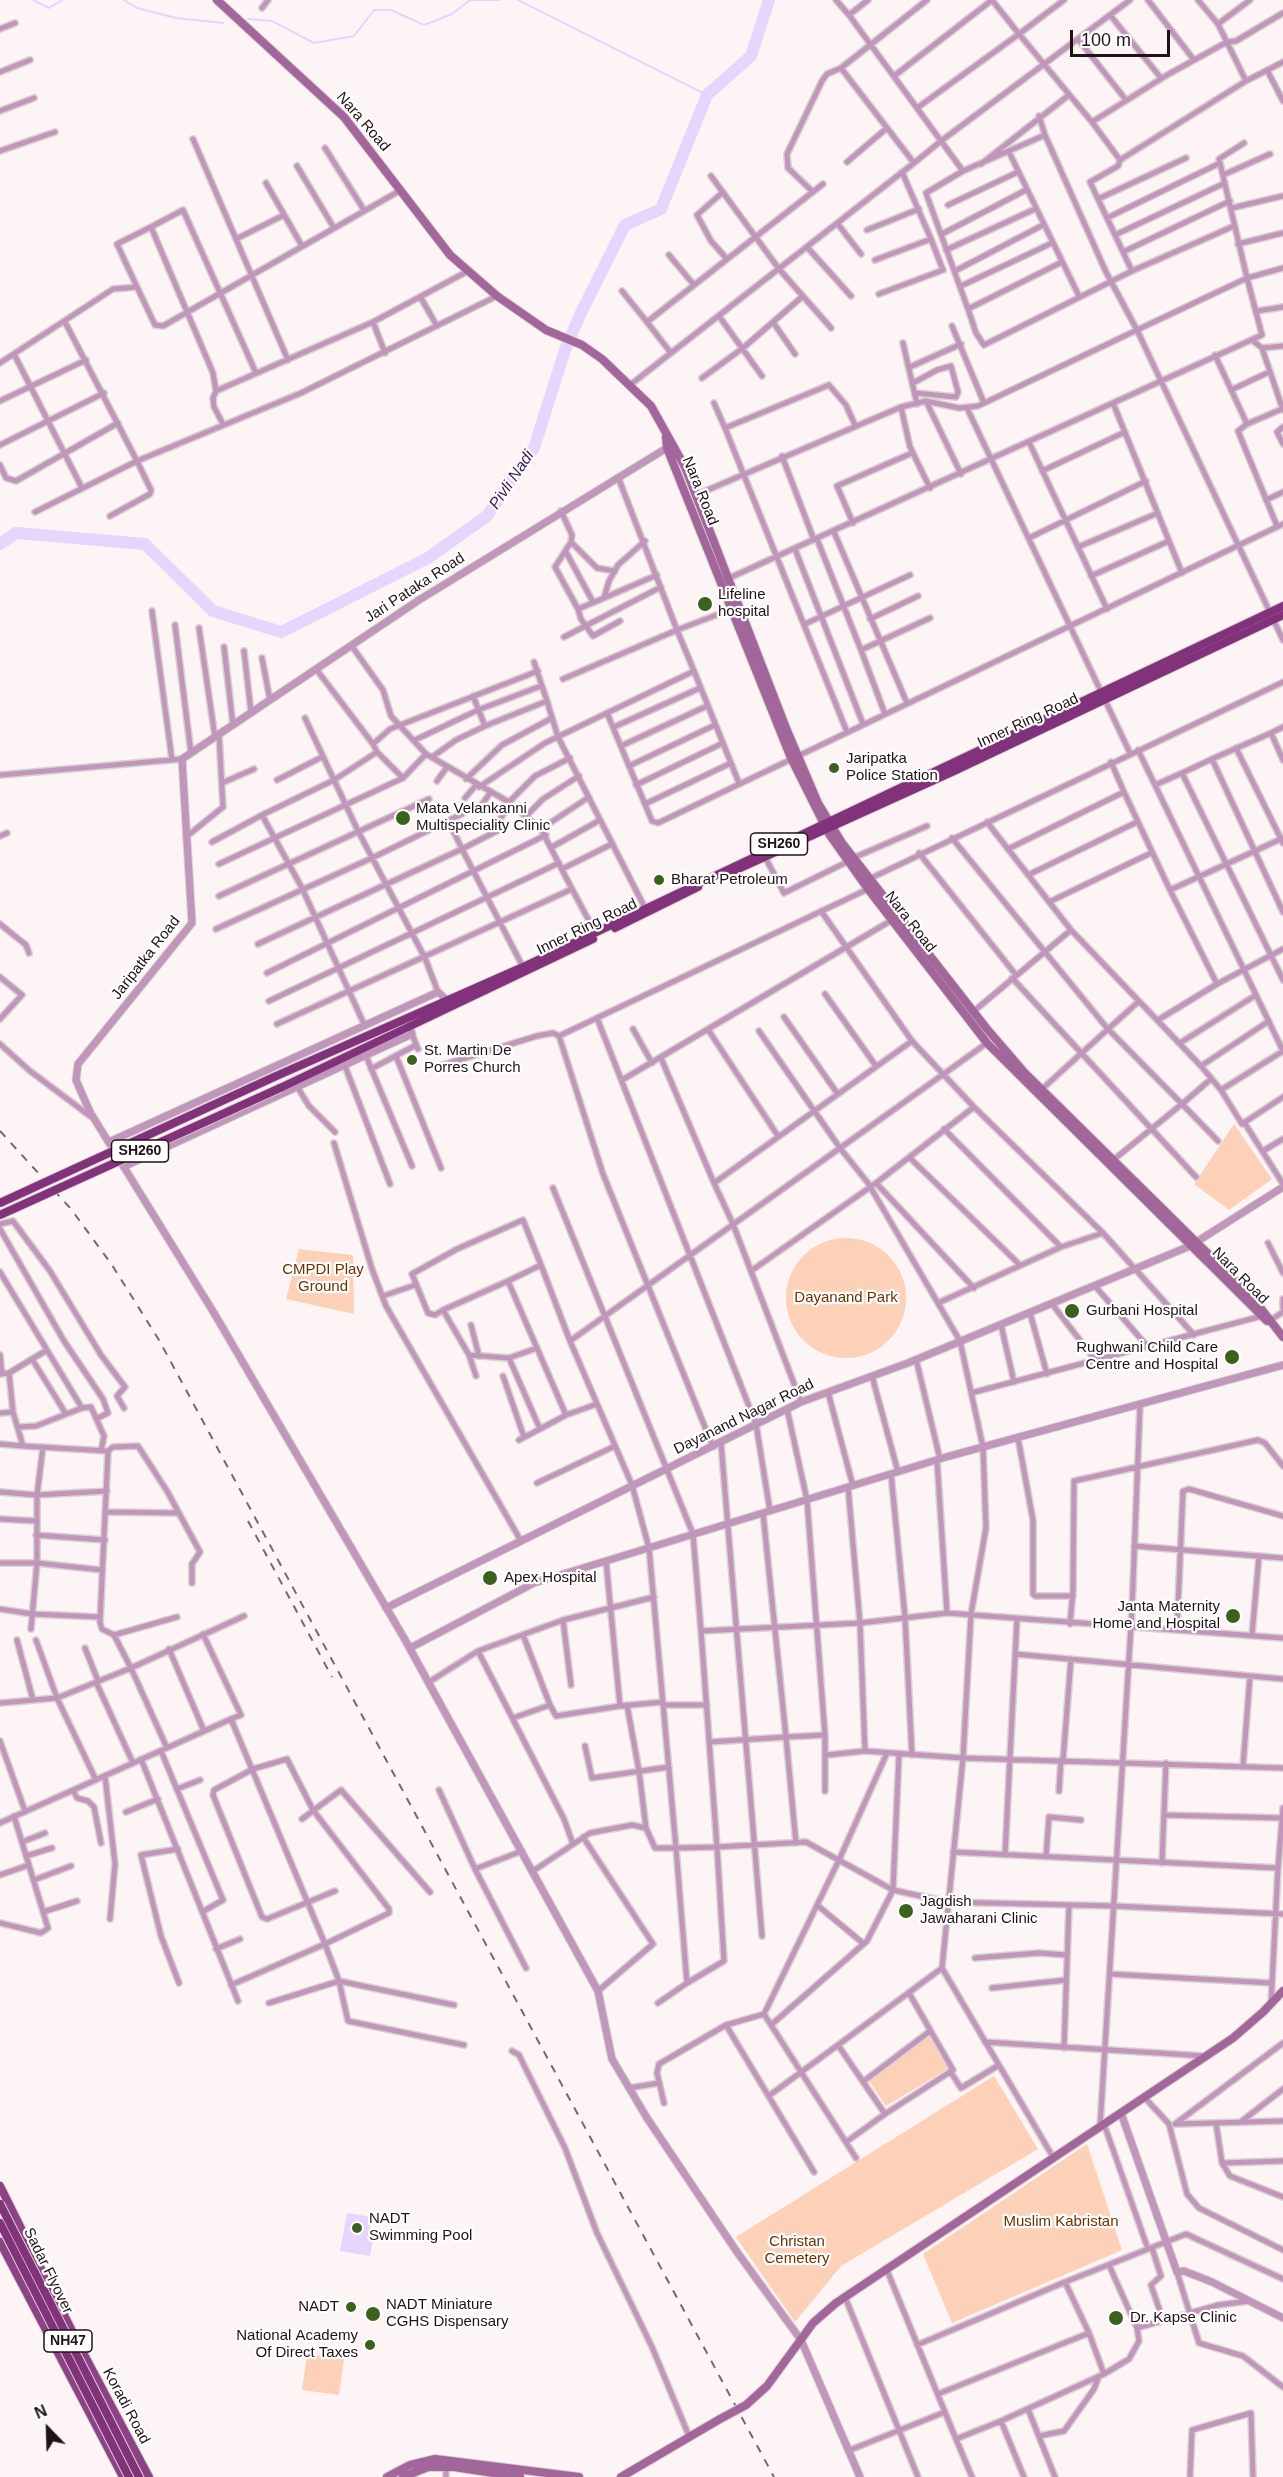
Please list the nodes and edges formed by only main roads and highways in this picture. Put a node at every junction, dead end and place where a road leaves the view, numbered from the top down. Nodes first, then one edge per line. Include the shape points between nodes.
1 (217, 0) edge
2 (670, 446) junction
3 (725, 580) junction
4 (1283, 606) edge
5 (1272, 615) junction
6 (1283, 615) edge
7 (794, 757) junction
8 (828, 825) junction
9 (851, 860) junction
10 (1111, 1162) junction
11 (0, 1203) edge
12 (0, 1215) edge
13 (1283, 1337) edge
14 (1283, 1991) edge
15 (0, 2186) edge
16 (0, 2204) edge
17 (0, 2223) edge
18 (0, 2242) edge
19 (54, 2294) junction
20 (33, 2305) junction
21 (400, 2471) edge
22 (123, 2477) edge
23 (129, 2477) edge
24 (140, 2477) edge
25 (148, 2477) edge
26 (387, 2477) edge
27 (520, 2477) edge
28 (579, 2477) edge
29 (621, 2477) edge

1 - 2 main road, Nara Road via 344,117 450,255 497,296 602,358 651,406
2 - 3 main road, Nara Road
2 - 3 main road, Nara Road via 696,495
3 - 7 main road, Nara Road
3 - 7 main road, Nara Road via 732,609
4 - 5 highway, Inner Ring Road
5 - 6 highway, Inner Ring Road
5 - 8 highway, Inner Ring Road
7 - 8 main road, Nara Road
8 - 9 main road, Nara Road
8 - 11 highway, Inner Ring Road / SH260, bridge
8 - 12 highway, Inner Ring Road / SH260, bridge via 411,1030
9 - 10 main road, Nara Road via 974,1011
9 - 10 main road, Nara Road via 868,889 987,1043
10 - 13 main road, Nara Road
14 - 29 main road, bridge via 1233,2038 845,2297 813,2323 767,2386 746,2405
15 - 19 main road, Koradi Road / NH47
16 - 24 highway, Sadar Flyover / NH47, bridge
17 - 23 highway, Sadar Flyover / NH47, bridge
18 - 20 main road
19 - 20 main road
19 - 25 main road, Koradi Road / NH47
20 - 22 main road
21 - 26 main road
21 - 27 main road via 446,2467
21 - 28 main road via 435,2459

